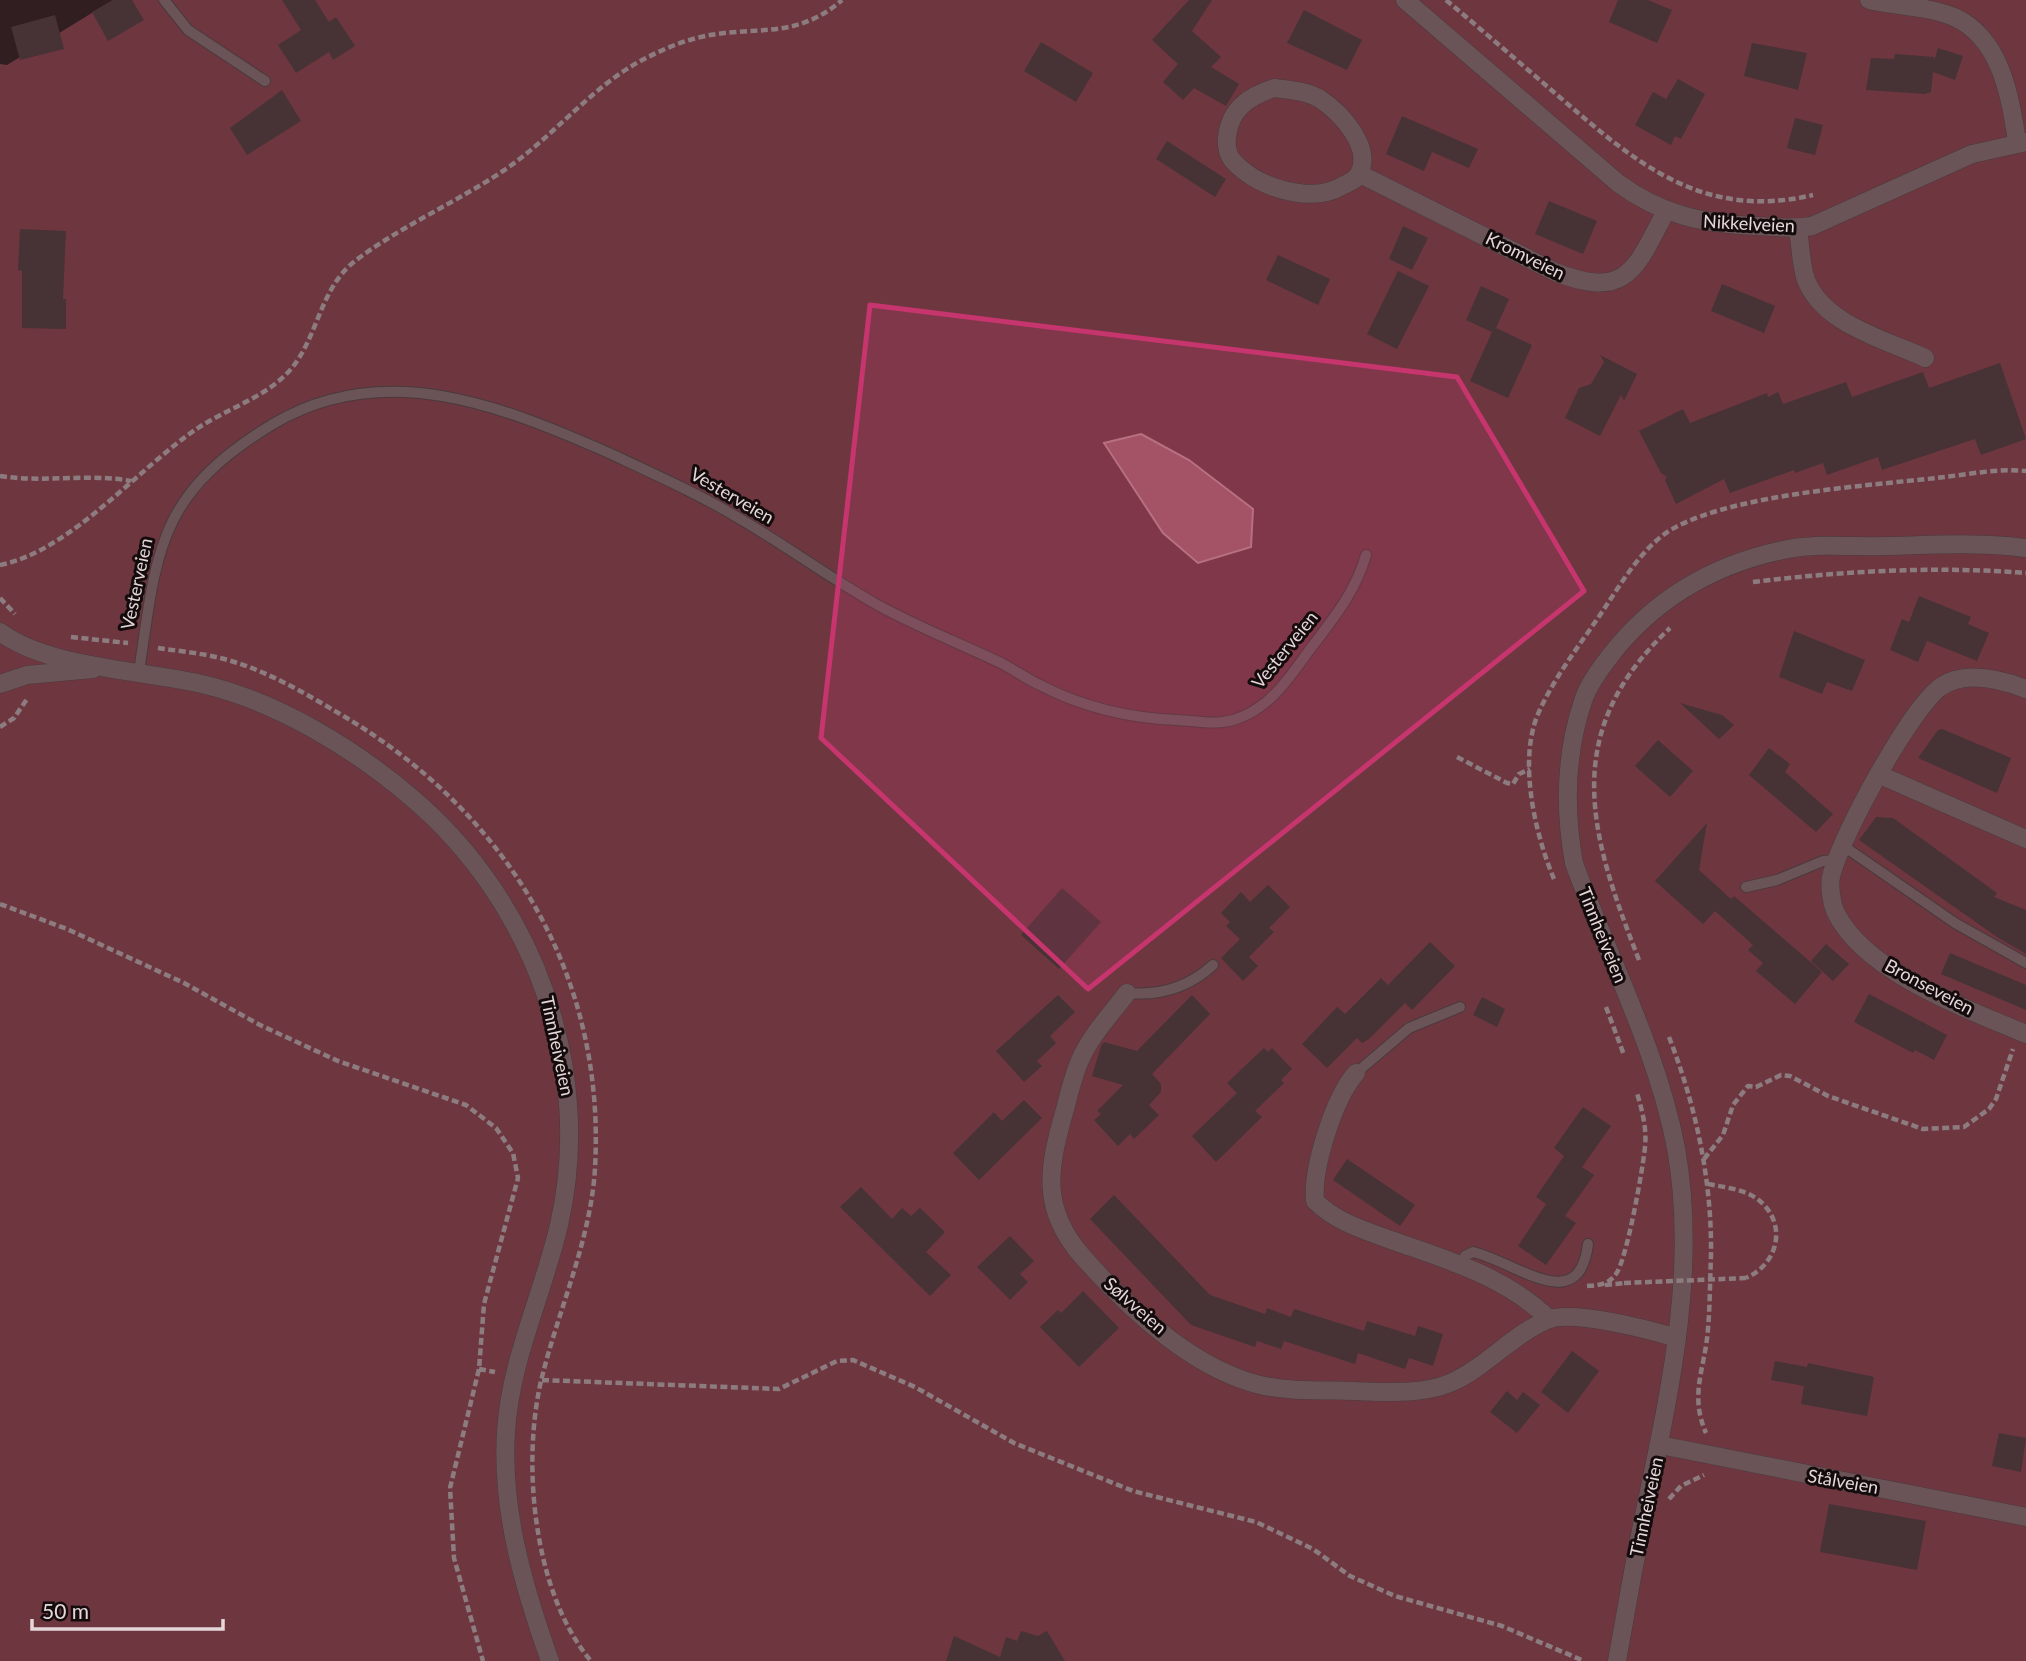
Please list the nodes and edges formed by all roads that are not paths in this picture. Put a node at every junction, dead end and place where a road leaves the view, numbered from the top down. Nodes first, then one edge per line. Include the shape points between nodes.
1 (164, 0) edge
2 (1405, 0) edge
3 (1869, 0) edge
4 (265, 81) dead end
5 (2022, 142) edge
6 (1360, 174) junction
7 (1666, 211) junction
8 (1798, 228) junction
9 (1925, 358) dead end
10 (2026, 548) edge
11 (1366, 555) dead end
12 (0, 632) edge
13 (106, 668) junction
14 (139, 672) junction
15 (0, 684) edge
16 (2026, 689) edge
17 (1880, 775) junction
18 (2026, 839) edge
19 (1839, 852) junction
20 (1746, 887) dead end
21 (2026, 963) edge
22 (1213, 965) dead end
23 (1126, 993) joint
24 (1460, 1007) dead end
25 (2023, 1033) edge
26 (1356, 1073) joint
27 (1588, 1244) dead end
28 (1461, 1265) junction
29 (1549, 1319) junction
30 (1677, 1338) junction
31 (1660, 1445) junction
32 (2026, 1517) edge
33 (551, 1661) edge
34 (1617, 1661) edge

1 - 4 lane via 188,30
2 - 7 street, Nikkelveien via 1618,183
3 - 5 street via 1955,18 1981,36 1996,57
5 - 8 street, Nikkelveien via 1972,154 1831,219
6 - 6 street via 1361,150 1353,132 1319,99 1299,91 1274,88 1255,94 1228,123 1226,144 1234,162 1279,188 1303,194 1335,190
6 - 7 street, Kromveien via 1585,284 1618,281 1636,266
7 - 8 street, Nikkelveien via 1717,225
8 - 9 street via 1805,277 1820,304 1846,322
10 - 30 street, Tinnheiveien via 1804,548 1722,568 1667,597 1621,642 1584,698 1568,763 1568,830 1574,863 1659,1085 1675,1146 1684,1226
11 - 14 lane, Vesterveien via 1339,612 1279,691 1259,708 1237,719 1209,724 1146,720 1093,708 903,618 690,491 567,434 447,395 386,391 310,406 212,466 183,500 163,540
12 - 13 street, Tinnheiveien via 29,649
13 - 14 street, Tinnheiveien
13 - 15 street, Tinnheiveien via 27,675
14 - 33 street, Tinnheiveien via 207,685 254,701 357,756 412,797 490,884 520,931 545,988 560,1042 569,1103 568,1170 559,1226 514,1375 506,1430 505,1486 533,1614
16 - 17 street, Bronseveien via 1991,678 1958,679 1940,688 1922,707
17 - 18 street
17 - 19 street, Bronseveien
19 - 20 lane via 1777,880
19 - 21 lane
19 - 25 street, Bronseveien via 1830,880 1835,911 1851,936 1910,980
22 - 23 lane, Sølvveien via 1180,988
23 - 29 street, Sølvveien via 1080,1059 1051,1160 1051,1190 1057,1219 1070,1242 1108,1285 1158,1328 1210,1364 1259,1384 1388,1392 1449,1383
24 - 26 lane via 1409,1028
26 - 28 street via 1346,1085 1322,1153 1313,1184 1315,1201 1346,1224
27 - 28 lane via 1582,1270 1574,1279 1559,1283 1473,1252
28 - 29 street via 1520,1294
29 - 30 street via 1571,1317
30 - 31 street, Tinnheiveien
31 - 32 street, Stålveien
31 - 34 street, Tinnheiveien

